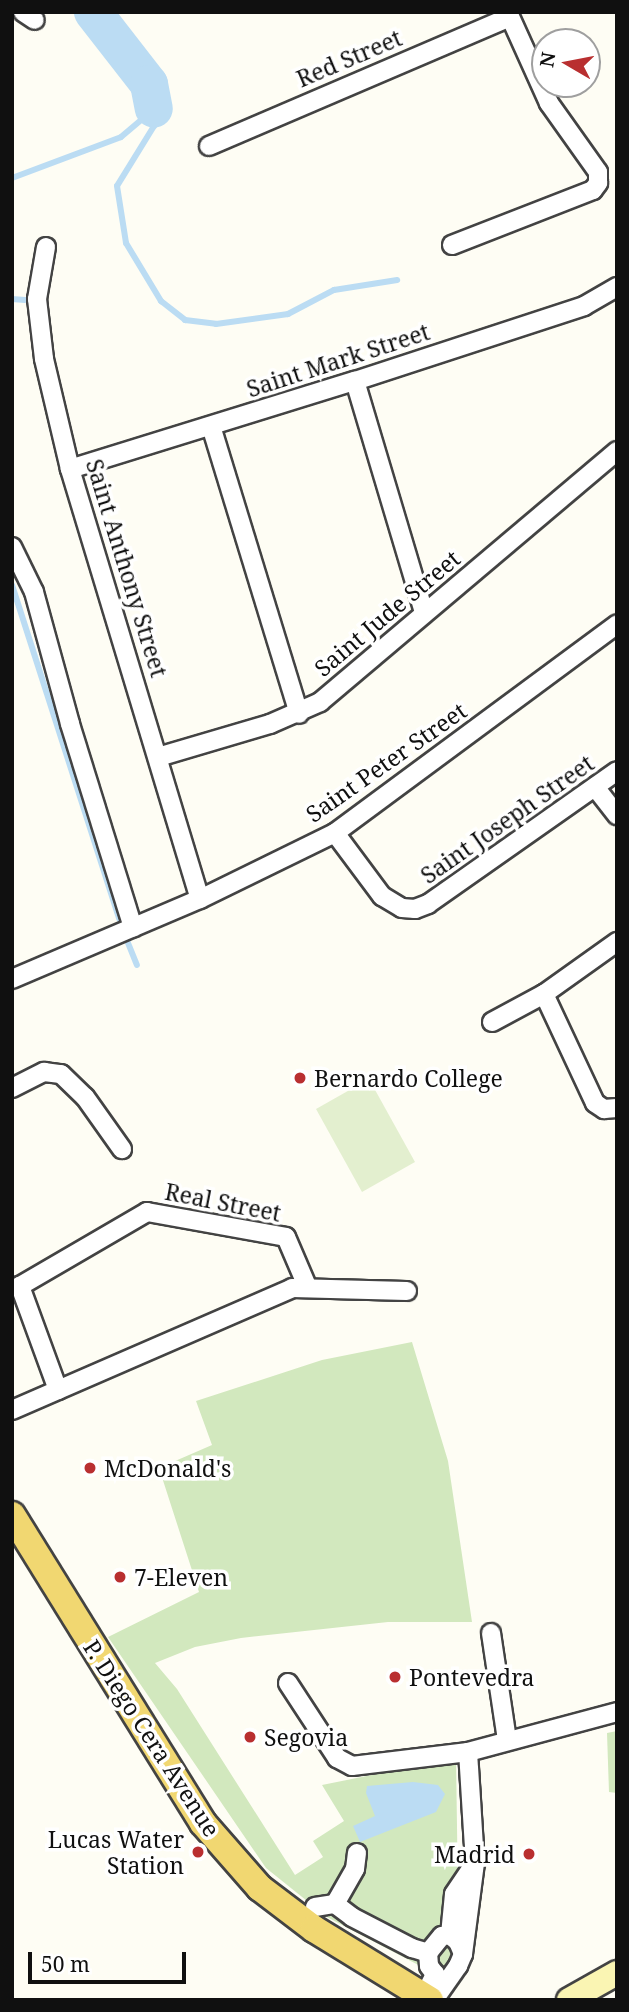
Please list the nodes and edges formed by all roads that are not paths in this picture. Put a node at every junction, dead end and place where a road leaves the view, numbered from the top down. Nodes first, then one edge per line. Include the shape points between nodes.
1 (509, 15) edge
2 (209, 146) dead end
3 (452, 245) dead end
4 (46, 247) dead end
5 (617, 287) edge
6 (355, 381) junction
7 (211, 426) junction
8 (617, 451) edge
9 (70, 469) junction
10 (12, 547) edge
11 (424, 613) junction
12 (617, 624) edge
13 (299, 714) junction
14 (158, 758) junction
15 (617, 771) edge
16 (595, 787) junction
17 (617, 815) edge
18 (335, 833) junction
19 (200, 899) junction
20 (133, 927) junction
21 (617, 942) edge
22 (12, 979) edge
23 (544, 994) junction
24 (492, 1021) dead end
25 (12, 1088) edge
26 (617, 1108) edge
27 (122, 1149) dead end
28 (307, 1286) junction
29 (407, 1291) dead end
30 (58, 1390) junction
31 (12, 1410) edge
32 (14, 1521) edge
33 (491, 1633) dead end
34 (288, 1683) dead end
35 (617, 1712) edge
36 (507, 1740) junction
37 (468, 1752) junction
38 (357, 1853) dead end
39 (475, 1863) junction
40 (335, 1904) junction
41 (315, 1907) dead end
42 (450, 1935) junction
43 (428, 1953) junction
44 (463, 1954) junction
45 (617, 1973) edge
46 (432, 1993) edge
47 (569, 2000) edge

1 - 2 street, Red Street
1 - 3 street via 549,103 598,172 598,183 593,190
4 - 9 street, Saint Anthony Street via 37,299 44,359
5 - 6 street, Saint Mark Street via 584,306
6 - 7 street, Saint Mark Street
6 - 11 street
7 - 9 street, Saint Mark Street
7 - 13 street
8 - 11 street, Saint Jude Street
9 - 14 street, Saint Anthony Street
10 - 20 street via 34,592
11 - 13 street, Saint Jude Street
12 - 18 street, Saint Peter Street
13 - 14 street, Saint Jude Street
14 - 19 street, Saint Anthony Street
15 - 16 street, Saint Joseph Street
16 - 17 street
16 - 18 street, Saint Joseph Street via 415,909 402,908 382,896
18 - 19 street, Saint Peter Street
19 - 20 street, Saint Peter Street
20 - 22 street, Saint Peter Street
21 - 23 street
23 - 24 street
23 - 26 street via 594,1103 604,1110
25 - 27 street via 44,1072 69,1079
28 - 29 street
28 - 30 street via 292,1288
28 - 30 street, Real Street via 286,1237 147,1212 20,1286
30 - 31 street
32 - 46 main road, P. Diego Cera Avenue via 202,1823 260,1888 314,1929
33 - 36 street
34 - 37 street via 337,1758 352,1766
35 - 36 street
36 - 37 street
37 - 39 street
38 - 40 street via 355,1869
39 - 42 street via 454,1894
39 - 44 street
40 - 41 street
40 - 43 street via 369,1926
42 - 43 street via 442,1936
42 - 44 street
43 - 46 street via 435,1974
44 - 46 street via 458,1966
45 - 47 street

